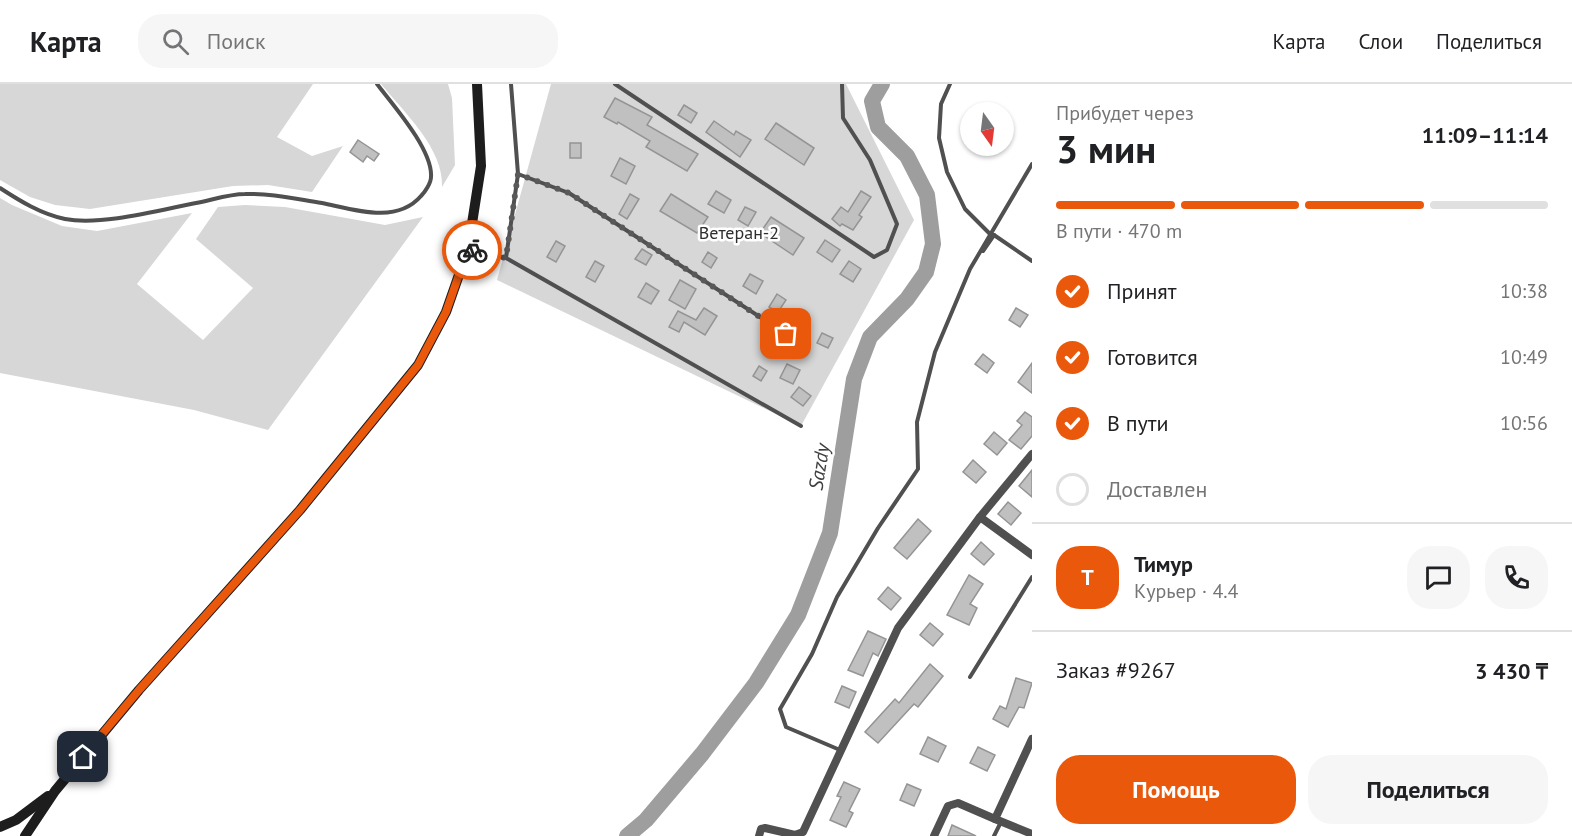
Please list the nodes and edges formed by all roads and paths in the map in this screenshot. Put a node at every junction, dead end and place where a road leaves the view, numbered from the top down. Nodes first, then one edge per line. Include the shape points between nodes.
1 (377, 84) edge
2 (477, 84) edge
3 (511, 84) edge
4 (615, 84) edge
5 (842, 84) edge
6 (950, 84) edge
7 (1032, 164) edge
8 (518, 174) junction
9 (0, 188) edge
10 (992, 235) junction
11 (468, 249) junction
12 (506, 258) junction
13 (1032, 261) edge
14 (806, 347) dead end
15 (801, 426) dead end
16 (1032, 454) edge
17 (980, 518) junction
18 (1032, 555) edge
19 (1032, 577) edge
20 (970, 677) dead end
21 (1032, 739) edge
22 (841, 751) junction
23 (56, 791) junction
24 (998, 820) junction
25 (0, 827) edge
26 (1032, 834) edge
27 (25, 836) edge
28 (759, 836) edge
29 (934, 836) edge
30 (994, 836) edge

1 - 9 lane via 420,143 430,164 432,179 423,194 414,204 400,210 368,213 291,198 242,194 114,218 77,220 42,211
2 - 11 main road via 481,166
3 - 8 lane
4 - 5 lane via 874,257 887,250 897,224 870,160 843,118
6 - 10 lane via 940,104 939,138 947,172 965,209
7 - 10 lane
8 - 12 lane
8 - 14 lane via 569,193
10 - 13 lane
10 - 22 lane via 970,269 935,352 917,422 918,469 837,597 812,654 780,709 786,727
11 - 12 lane
11 - 23 main road via 446,312 418,365 300,510 139,690
12 - 15 lane
16 - 17 street
17 - 18 street
17 - 22 street via 898,628
19 - 20 lane
21 - 24 street
22 - 28 street via 803,832 795,835 765,828
23 - 25 main road
23 - 27 main road
24 - 26 street
24 - 29 street via 953,803
24 - 30 lane

